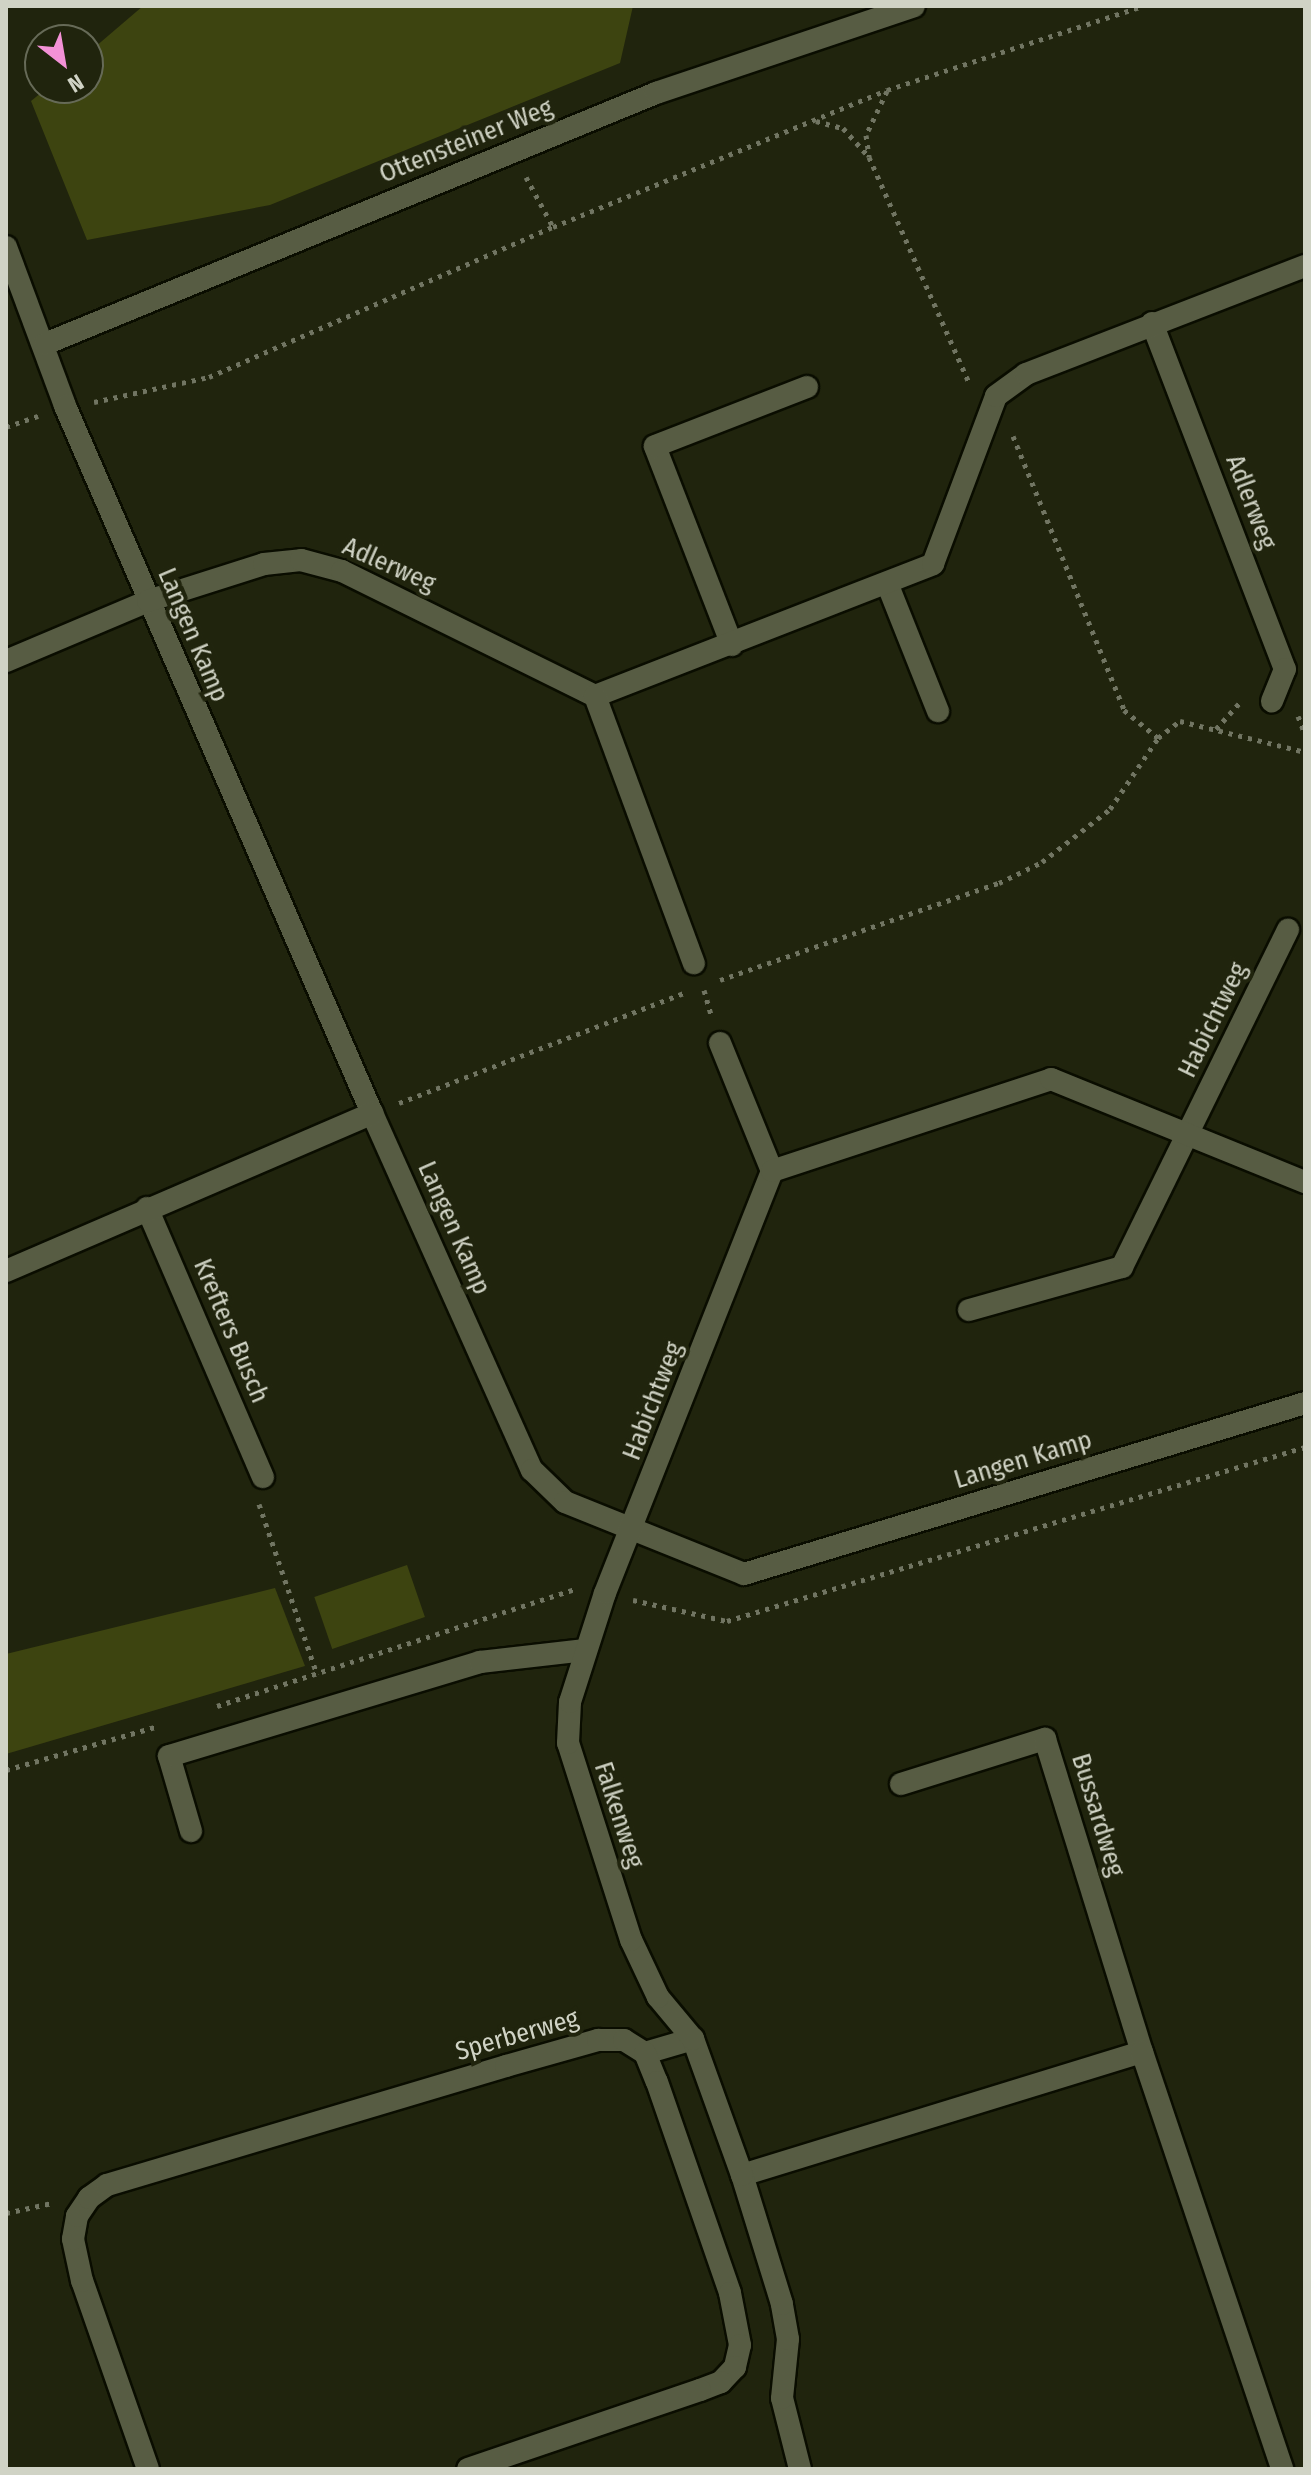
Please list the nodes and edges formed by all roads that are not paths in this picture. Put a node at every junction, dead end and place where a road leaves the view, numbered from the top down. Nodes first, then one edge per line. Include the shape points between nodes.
1 (914, 6) edge
2 (6, 247) edge
3 (1305, 266) edge
4 (1152, 323) junction
5 (45, 344) junction
6 (807, 387) dead end
7 (887, 583) junction
8 (148, 601) junction
9 (732, 645) junction
10 (6, 661) edge
11 (595, 696) junction
12 (1272, 701) dead end
13 (938, 711) dead end
14 (1288, 930) dead end
15 (694, 963) dead end
16 (720, 1043) road end
17 (372, 1113) junction
18 (1188, 1134) junction
19 (772, 1171) junction
20 (1305, 1182) edge
21 (147, 1208) junction
22 (6, 1271) edge
23 (969, 1310) dead end
24 (1305, 1403) edge
25 (263, 1477) road end
26 (632, 1529) junction
27 (585, 1650) junction
28 (901, 1784) dead end
29 (191, 1831) dead end
30 (693, 2039) junction
31 (1142, 2052) junction
32 (645, 2053) junction
33 (742, 2175) junction
34 (148, 2469) edge
35 (468, 2469) edge
36 (800, 2469) edge
37 (1282, 2469) edge

1 - 5 street, Ottensteiner Weg via 656,93
2 - 5 street, Langen Kamp
3 - 4 street
4 - 7 street via 1026,374 996,396 933,564
4 - 12 street, Adlerweg via 1285,669
5 - 8 street, Langen Kamp via 65,406
6 - 9 street via 655,446
7 - 9 street
7 - 13 street
8 - 10 street
8 - 11 street, Adlerweg via 264,564 301,560 342,571
8 - 17 street, Langen Kamp
9 - 11 street
11 - 15 street
14 - 18 street, Habichtweg
16 - 19 street
17 - 21 street
17 - 26 street, Langen Kamp via 532,1470 565,1502
18 - 19 street via 1051,1079
18 - 20 street
18 - 23 street, Habichtweg via 1122,1267
19 - 26 street, Habichtweg
21 - 22 street
21 - 25 street, Krefters Busch
24 - 26 street, Langen Kamp via 744,1574
26 - 27 street, Habichtweg
27 - 29 street via 480,1662 169,1756
27 - 30 street, Falkenweg via 570,1702 568,1743 577,1779 646,1973 658,1997
28 - 31 street, Bussardweg via 1045,1739
30 - 32 street
30 - 33 street, Falkenweg
31 - 33 street
31 - 37 street, Bussardweg
32 - 34 street, Sperberweg via 624,2040 598,2040 107,2185 89,2198 77,2216 73,2239 82,2281
32 - 35 street via 730,2293 740,2345 735,2367 721,2382
33 - 36 street, Falkenweg via 782,2304 788,2339 782,2398

